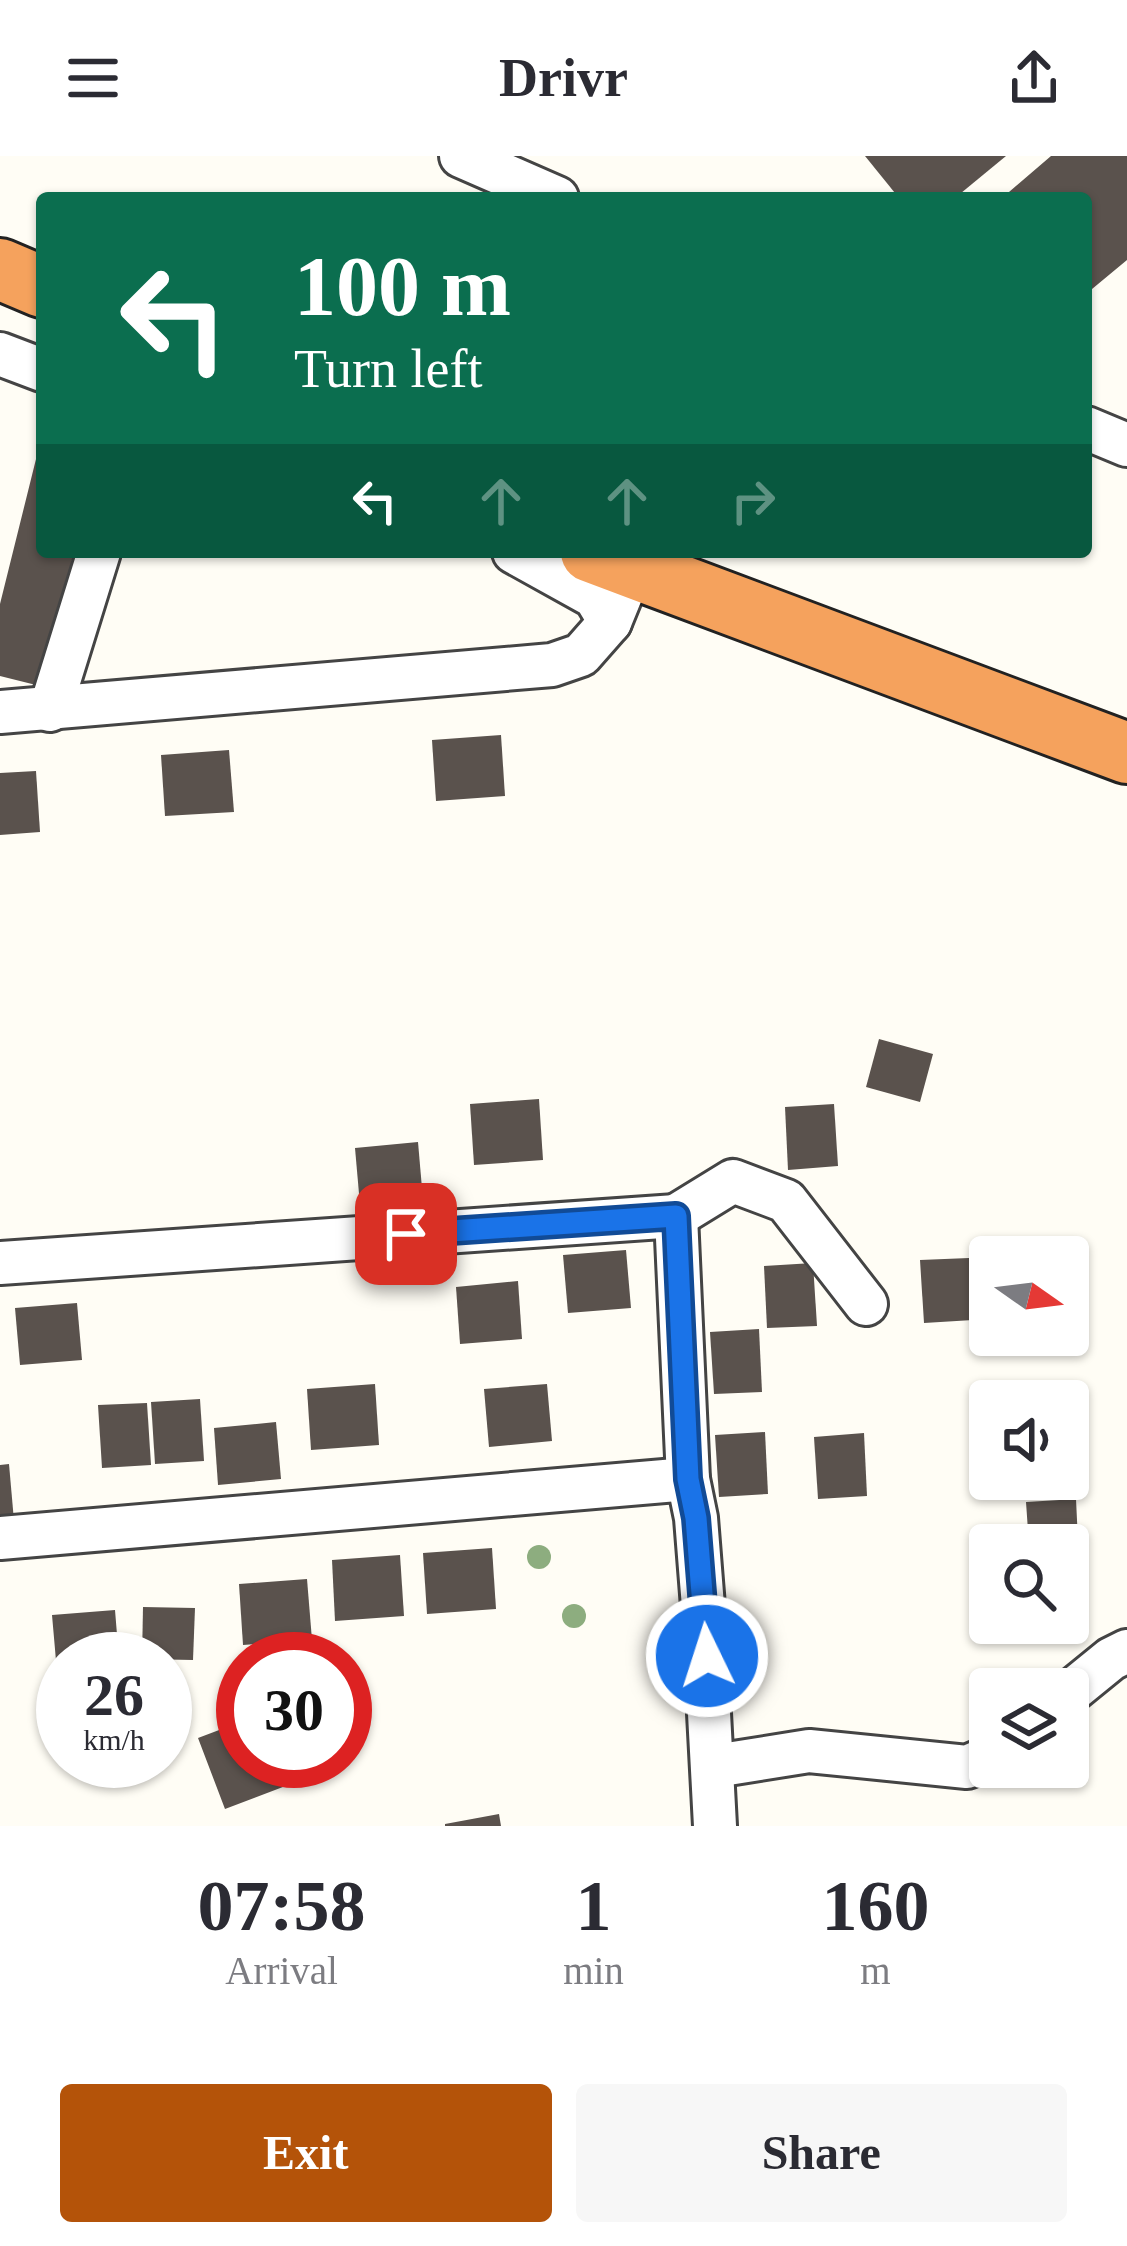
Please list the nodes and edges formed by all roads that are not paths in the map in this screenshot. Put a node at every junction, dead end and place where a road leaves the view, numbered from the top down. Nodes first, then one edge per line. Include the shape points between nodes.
1 (461, 156) edge
2 (543, 192) edge
3 (0, 269) edge
4 (36, 284) edge
5 (0, 312) edge
6 (36, 327) edge
7 (0, 354) edge
8 (36, 368) edge
9 (1092, 431) edge
10 (1127, 446) edge
11 (97, 558) edge
12 (525, 558) edge
13 (710, 558) edge
14 (611, 581) edge
15 (50, 710) junction
16 (0, 712) edge
17 (1127, 713) edge
18 (1127, 753) edge
19 (676, 1216) junction
20 (0, 1263) edge
21 (866, 1304) dead end
22 (688, 1479) junction
23 (0, 1538) edge
24 (1127, 1651) edge
25 (1089, 1677) edge
26 (715, 1766) junction
27 (969, 1766) edge
28 (715, 1826) edge

1 - 2 street
3 - 4 highway
5 - 6 highway
7 - 8 street
9 - 10 street
11 - 15 street
12 - 14 street via 595,597
13 - 17 highway
14 - 15 street via 581,655 552,665
14 - 18 highway
15 - 16 street
19 - 20 street
19 - 21 street via 733,1180 787,1201
19 - 22 street
22 - 23 street
22 - 26 street
24 - 25 street
26 - 27 street via 809,1751
26 - 28 street

